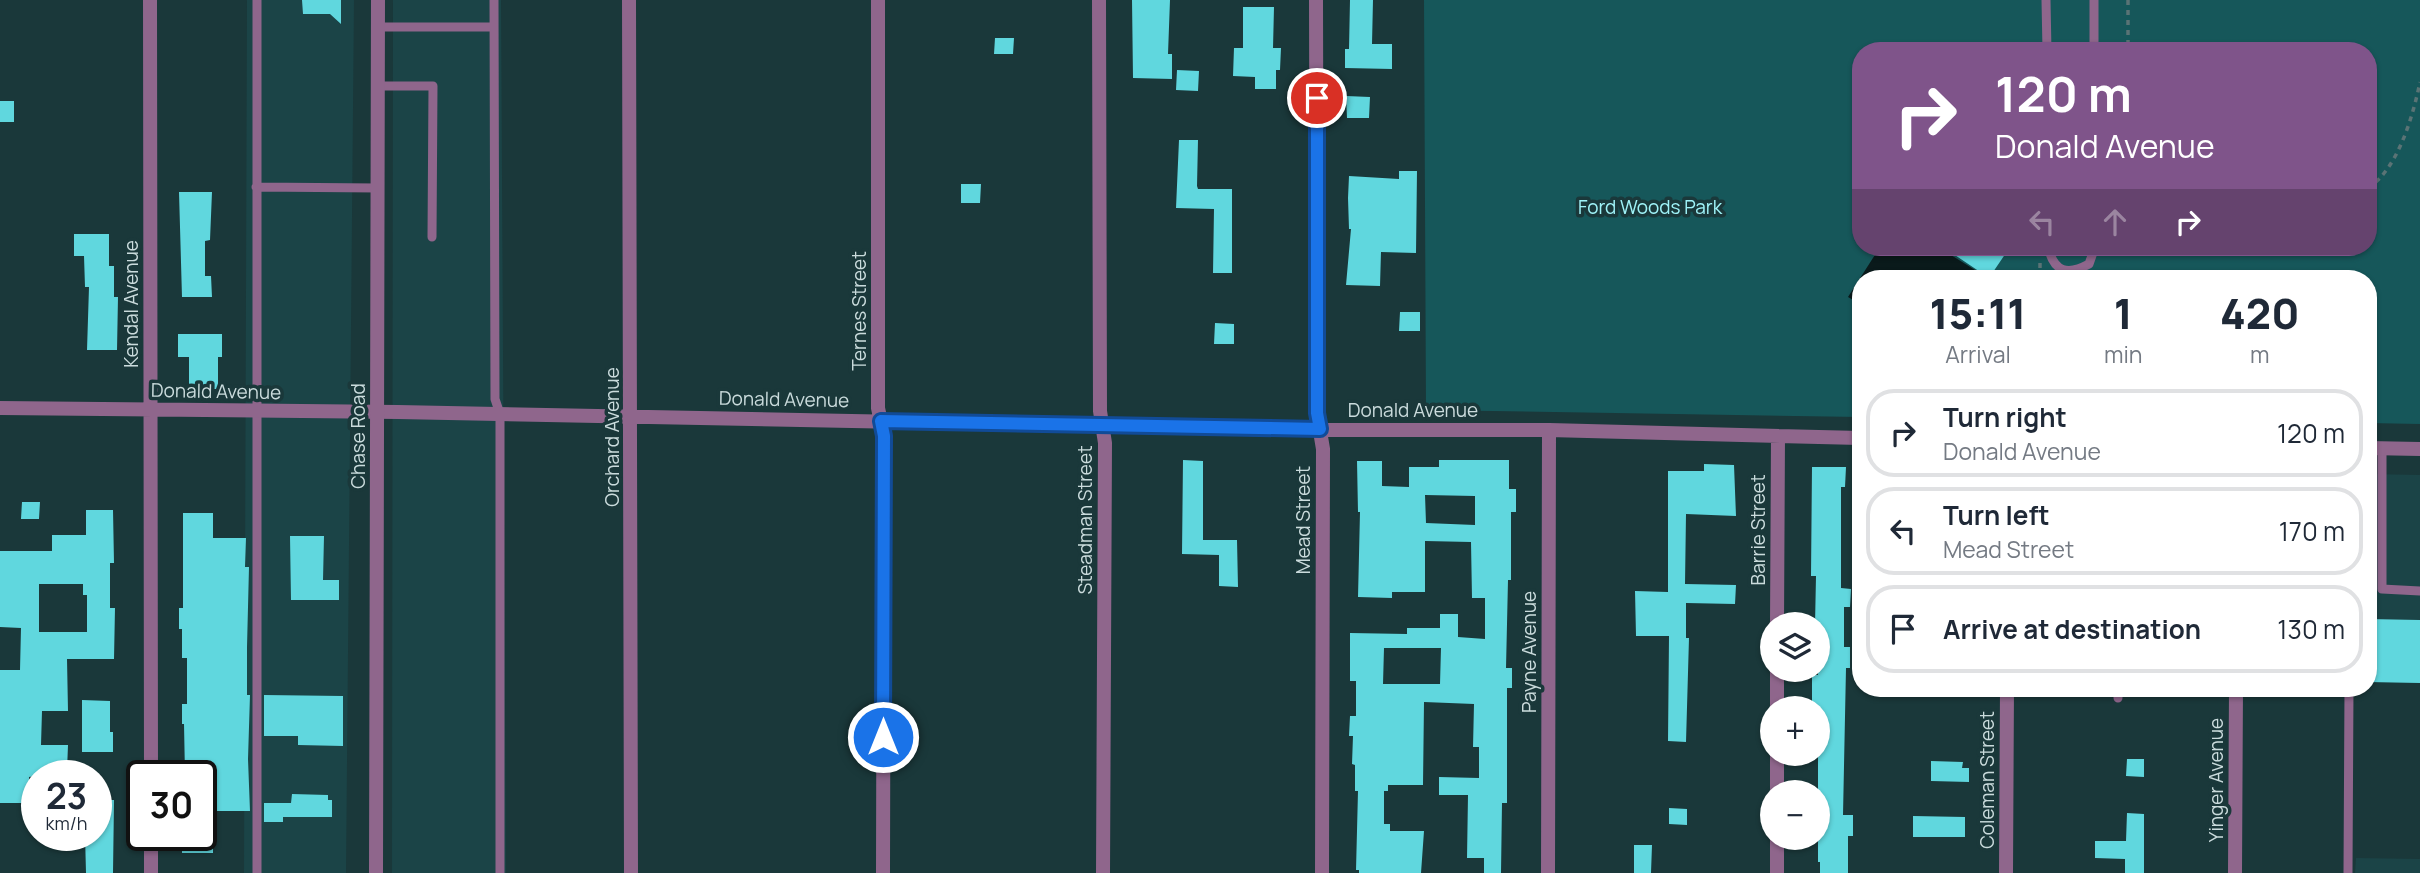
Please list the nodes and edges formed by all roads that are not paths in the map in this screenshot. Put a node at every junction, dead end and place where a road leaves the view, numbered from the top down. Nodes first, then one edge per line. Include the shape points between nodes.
1 (150, 0) edge
2 (257, 0) edge
3 (378, 0) edge
4 (494, 0) edge
5 (629, 0) edge
6 (878, 0) edge
7 (1099, 0) edge
8 (1317, 0) edge
9 (2046, 0) edge
10 (2094, 0) edge
11 (378, 27) junction
12 (494, 27) junction
13 (2047, 42) edge
14 (2094, 42) edge
15 (378, 86) junction
16 (257, 187) junction
17 (378, 188) junction
18 (432, 237) dead end
19 (2051, 256) edge
20 (2092, 256) edge
21 (2063, 270) edge
22 (2079, 270) edge
23 (0, 408) edge
24 (150, 409) junction
25 (256, 410) junction
26 (377, 411) junction
27 (500, 414) junction
28 (631, 416) junction
29 (881, 421) junction
30 (1102, 425) junction
31 (1320, 429) junction
32 (1549, 430) junction
33 (1777, 436) junction
34 (1852, 438) edge
35 (2377, 448) edge
36 (2420, 449) edge
37 (2377, 488) edge
38 (2420, 591) edge
39 (1777, 612) edge
40 (2007, 697) edge
41 (2236, 697) edge
42 (2349, 697) edge
43 (150, 760) edge
44 (1777, 850) edge
45 (151, 851) edge
46 (151, 873) edge
47 (257, 873) edge
48 (376, 873) edge
49 (500, 873) edge
50 (631, 873) edge
51 (883, 873) edge
52 (1103, 873) edge
53 (1322, 873) edge
54 (1548, 873) edge
55 (1777, 873) edge
56 (2007, 873) edge
57 (2235, 873) edge
58 (2348, 873) edge

1 - 24 street, Kendal Avenue
2 - 16 lane
3 - 11 street, Chase Road
4 - 12 lane
5 - 28 street, Orchard Avenue
6 - 29 street, Ternes Street
7 - 30 street, Steadman Street
8 - 31 street, Mead Street
9 - 13 lane
10 - 14 lane
11 - 12 lane
11 - 15 street, Chase Road
12 - 27 lane via 495,399
15 - 17 street, Chase Road
15 - 18 lane via 433,86
16 - 17 lane
16 - 25 lane
17 - 26 street, Chase Road
19 - 21 lane
20 - 22 lane
23 - 24 street, Donald Avenue
24 - 25 street, Donald Avenue
24 - 43 street, Kendal Avenue
25 - 26 street, Donald Avenue
25 - 47 lane
26 - 27 street, Donald Avenue
26 - 48 street, Chase Road
27 - 28 street, Donald Avenue
27 - 49 lane
28 - 29 street, Donald Avenue
28 - 50 street, Orchard Avenue
29 - 30 street, Donald Avenue
29 - 51 street, Ternes Street
30 - 31 street, Donald Avenue
30 - 52 street, Steadman Street
31 - 32 street, Donald Avenue
31 - 53 street, Mead Street
32 - 33 street, Donald Avenue
32 - 54 street, Payne Avenue
33 - 34 street, Donald Avenue
33 - 39 street, Barrie Street
35 - 36 street
37 - 38 lane via 2382,589
40 - 56 street, Coleman Street
41 - 57 street, Yinger Avenue
42 - 58 lane
44 - 55 street
45 - 46 street

